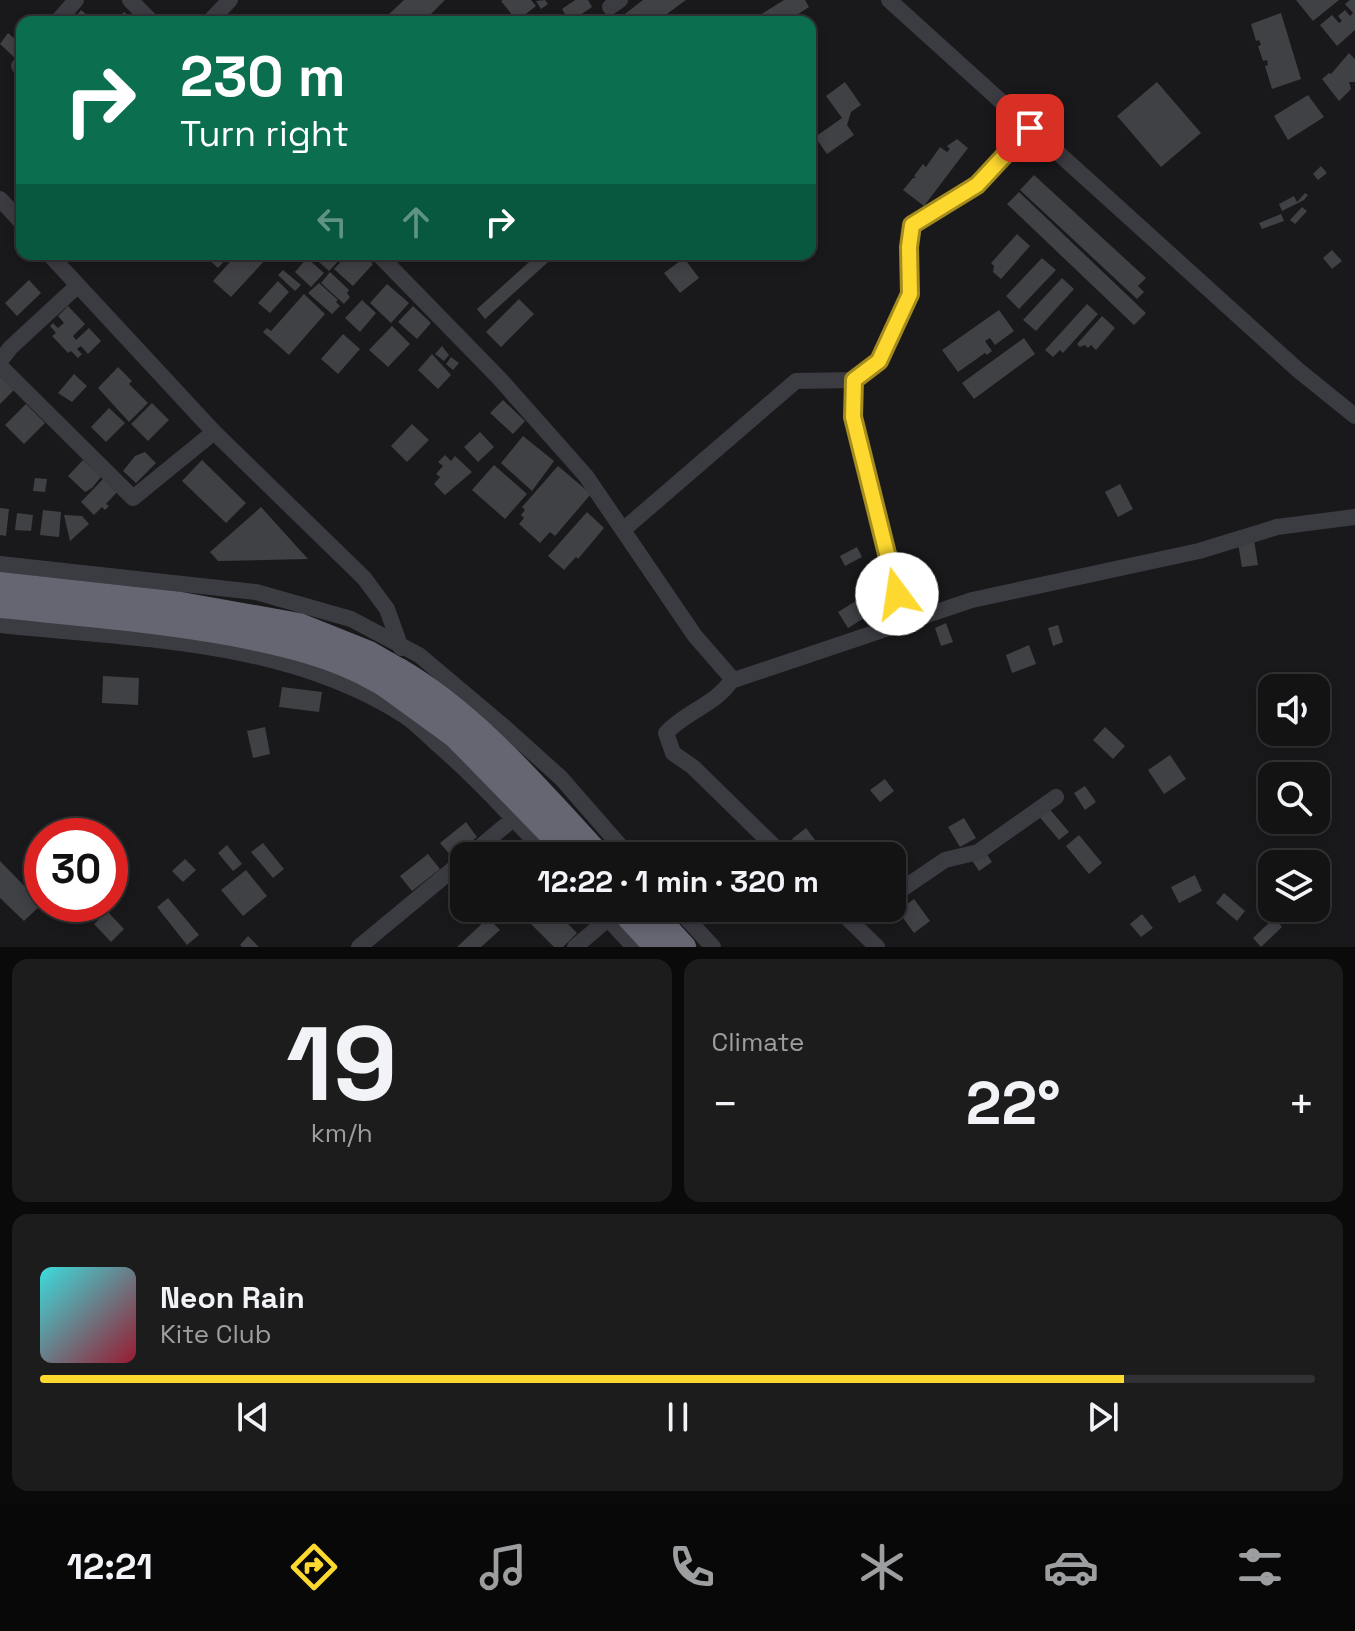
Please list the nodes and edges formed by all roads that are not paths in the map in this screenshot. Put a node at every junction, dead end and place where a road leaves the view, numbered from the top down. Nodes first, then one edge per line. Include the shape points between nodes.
1 (76, 0) edge
2 (130, 0) edge
3 (230, 0) edge
4 (889, 0) edge
5 (62, 16) edge
6 (146, 16) edge
7 (215, 16) edge
8 (1030, 128) junction
9 (1, 202) edge
10 (16, 217) edge
11 (54, 260) edge
12 (384, 260) edge
13 (77, 286) junction
14 (0, 364) edge
15 (854, 380) junction
16 (1355, 416) edge
17 (214, 432) junction
18 (1355, 517) edge
19 (623, 530) junction
20 (0, 564) edge
21 (0, 584) edge
22 (0, 606) edge
23 (904, 623) junction
24 (0, 625) edge
25 (388, 674) junction
26 (731, 681) junction
27 (1056, 797) dead end
28 (513, 819) junction
29 (486, 842) edge
30 (535, 842) edge
31 (558, 842) edge
32 (587, 842) edge
33 (617, 842) edge
34 (770, 842) edge
35 (450, 872) edge
36 (906, 886) edge
37 (599, 922) edge
38 (616, 922) edge
39 (622, 922) edge
40 (661, 922) edge
41 (690, 922) edge
42 (853, 923) edge
43 (359, 947) edge
44 (575, 947) edge
45 (634, 947) edge
46 (656, 947) edge
47 (684, 947) edge
48 (713, 947) edge
49 (877, 947) edge

1 - 5 street
2 - 6 street
3 - 7 street
4 - 8 street
8 - 15 street via 977,185 912,225 910,294 879,361
8 - 16 street
9 - 10 street
11 - 13 street
12 - 19 street via 509,389 586,476
13 - 14 street via 11,347
13 - 17 street
14 - 17 street via 133,498
15 - 19 street via 796,381
15 - 23 street via 853,417
17 - 25 street via 364,578 387,609
18 - 23 street via 1277,527 1199,551 972,600
19 - 26 street
20 - 25 street via 256,592 351,619
21 - 25 highway via 181,604 299,625 369,653
22 - 25 highway via 179,624 290,645
23 - 26 street
24 - 25 street via 237,650 310,670
25 - 28 street via 407,717
25 - 31 highway
25 - 32 highway via 420,682 466,717
25 - 33 street via 419,655 561,778
26 - 34 street via 722,694 666,733 673,753
27 - 36 street via 978,852 945,860
28 - 29 street
28 - 30 street
35 - 43 street
37 - 44 street
38 - 45 street
39 - 46 highway
40 - 47 highway
41 - 48 street
42 - 49 street

